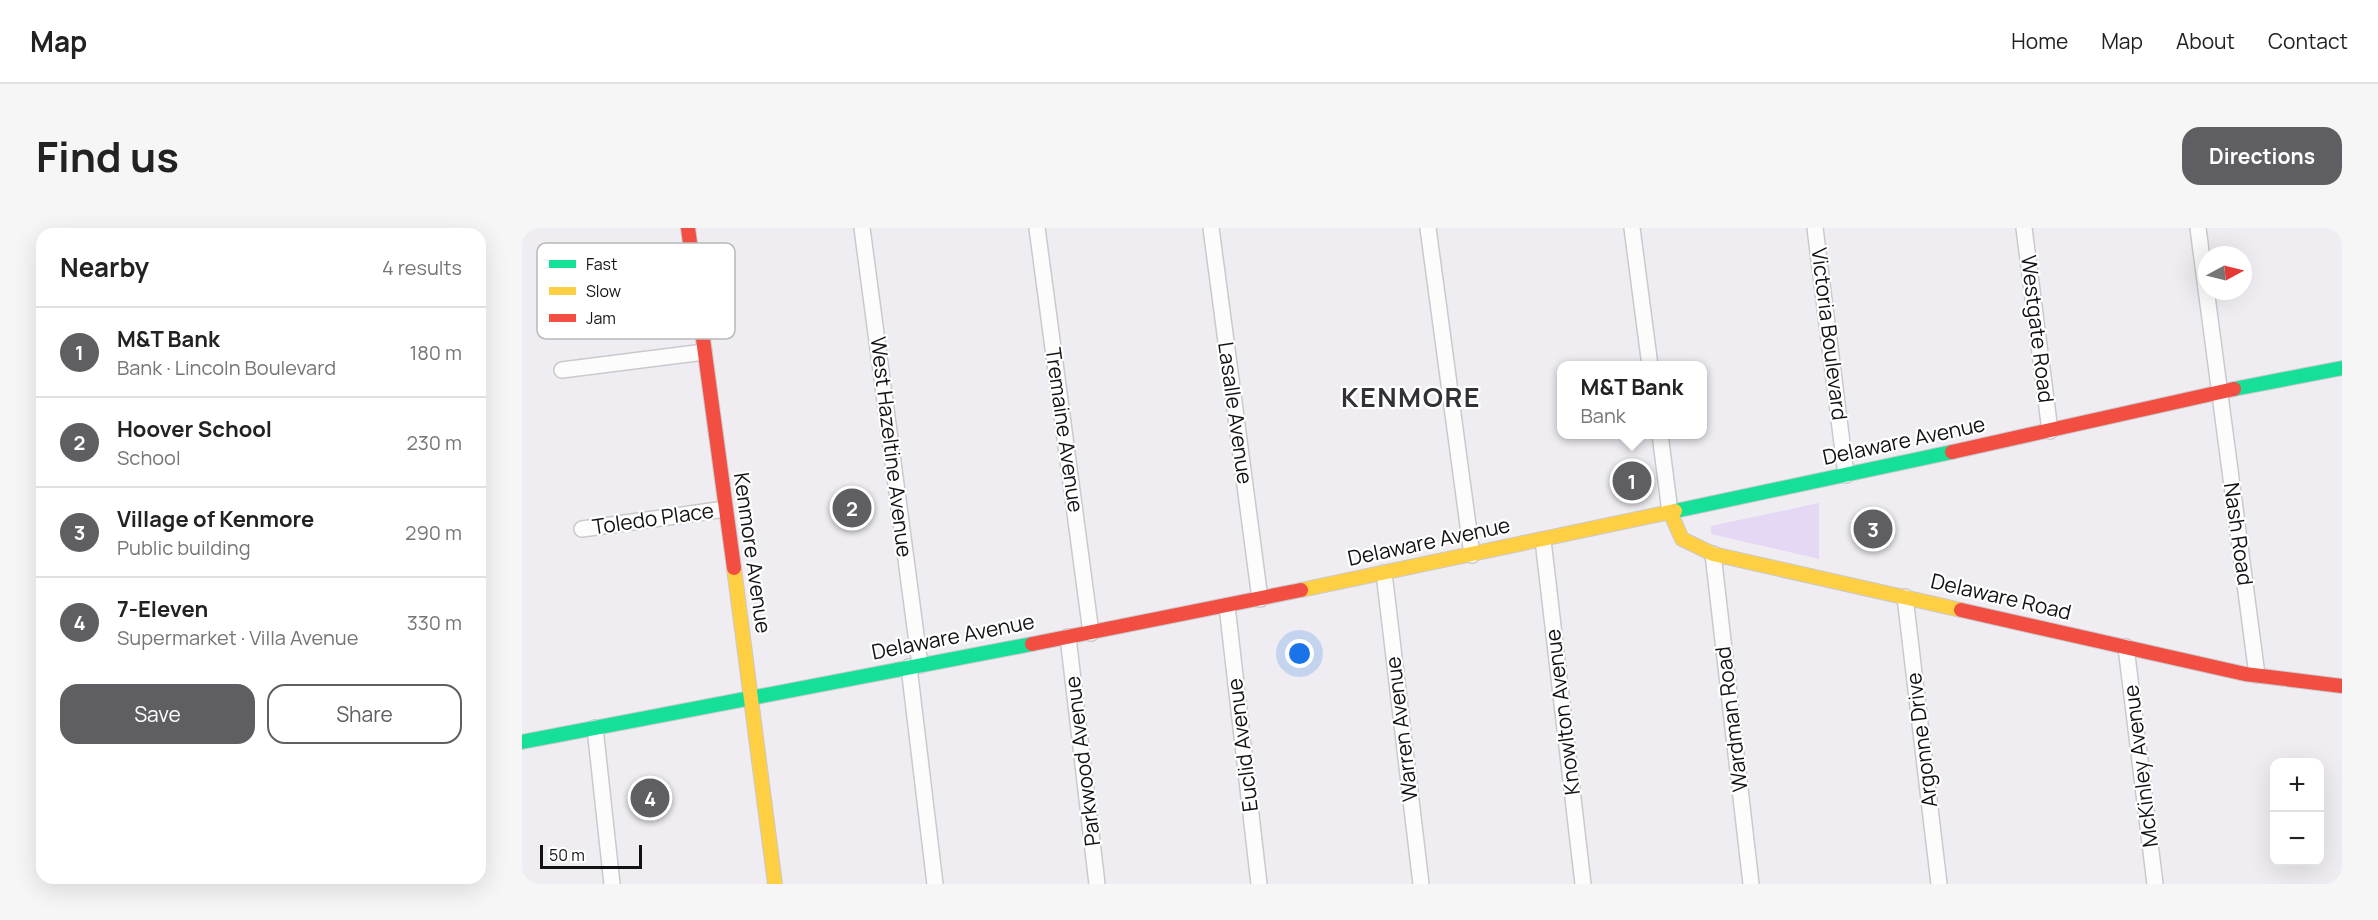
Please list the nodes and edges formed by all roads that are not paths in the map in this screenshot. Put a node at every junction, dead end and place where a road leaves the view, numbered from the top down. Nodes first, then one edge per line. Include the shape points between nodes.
1 (688, 228) edge
2 (862, 228) edge
3 (1037, 228) edge
4 (1211, 228) edge
5 (1428, 228) edge
6 (1632, 228) edge
7 (1815, 228) edge
8 (2024, 228) edge
9 (2198, 228) edge
10 (690, 243) edge
11 (702, 339) edge
12 (704, 352) junction
13 (1649, 361) edge
14 (2342, 368) edge
15 (562, 370) dead end
16 (2219, 392) junction
17 (2050, 430) junction
18 (1661, 439) edge
19 (1846, 475) junction
20 (724, 509) junction
21 (1670, 513) junction
22 (582, 529) dead end
23 (1543, 540) junction
24 (1713, 554) junction
25 (1472, 555) junction
26 (1384, 573) junction
27 (1905, 597) junction
28 (1260, 599) junction
29 (1227, 606) junction
30 (1091, 633) junction
31 (1068, 637) junction
32 (2127, 647) junction
33 (915, 666) junction
34 (2257, 675) junction
35 (2342, 686) edge
36 (2342, 691) edge
37 (752, 697) junction
38 (595, 728) junction
39 (522, 742) edge
40 (612, 884) edge
41 (775, 884) edge
42 (935, 884) edge
43 (1097, 884) edge
44 (1259, 884) edge
45 (1421, 884) edge
46 (1583, 884) edge
47 (1751, 884) edge
48 (1939, 884) edge
49 (2155, 884) edge

1 - 10 main road, Kenmore Avenue
2 - 33 street, West Hazeltine Avenue
3 - 30 street, Tremaine Avenue
4 - 28 street, Lasalle Avenue
5 - 25 street
6 - 13 street
7 - 19 street, Victoria Boulevard
8 - 17 street, Westgate Road
9 - 16 street, Nash Road
11 - 12 main road, Kenmore Avenue
12 - 15 street
12 - 20 main road, Kenmore Avenue
14 - 16 main road, Delaware Avenue
16 - 17 main road, Delaware Avenue
16 - 34 street, Nash Road
17 - 19 main road, Delaware Avenue
18 - 21 street
19 - 21 main road, Delaware Avenue
20 - 22 street, Toledo Place
20 - 37 main road, Kenmore Avenue
21 - 23 main road, Delaware Avenue
21 - 24 main road, Delaware Road via 1682,539
23 - 25 main road, Delaware Avenue
23 - 46 street, Knowlton Avenue
24 - 27 main road, Delaware Road
24 - 47 street, Wardman Road
25 - 26 main road, Delaware Avenue
26 - 28 main road, Delaware Avenue
26 - 45 street, Warren Avenue
27 - 32 main road, Delaware Road
27 - 48 street, Argonne Drive
28 - 29 main road, Delaware Avenue
29 - 30 main road, Delaware Avenue
29 - 44 street, Euclid Avenue
30 - 31 main road, Delaware Avenue
31 - 33 main road, Delaware Avenue
31 - 43 street, Parkwood Avenue
32 - 34 main road, Delaware Road
32 - 49 street, McKinley Avenue
33 - 37 main road, Delaware Avenue
33 - 42 street, West Hazeltine Avenue
34 - 35 main road, Delaware Road
35 - 36 street
37 - 38 main road, Delaware Avenue
37 - 41 main road, Kenmore Avenue
38 - 39 main road, Delaware Avenue
38 - 40 street

